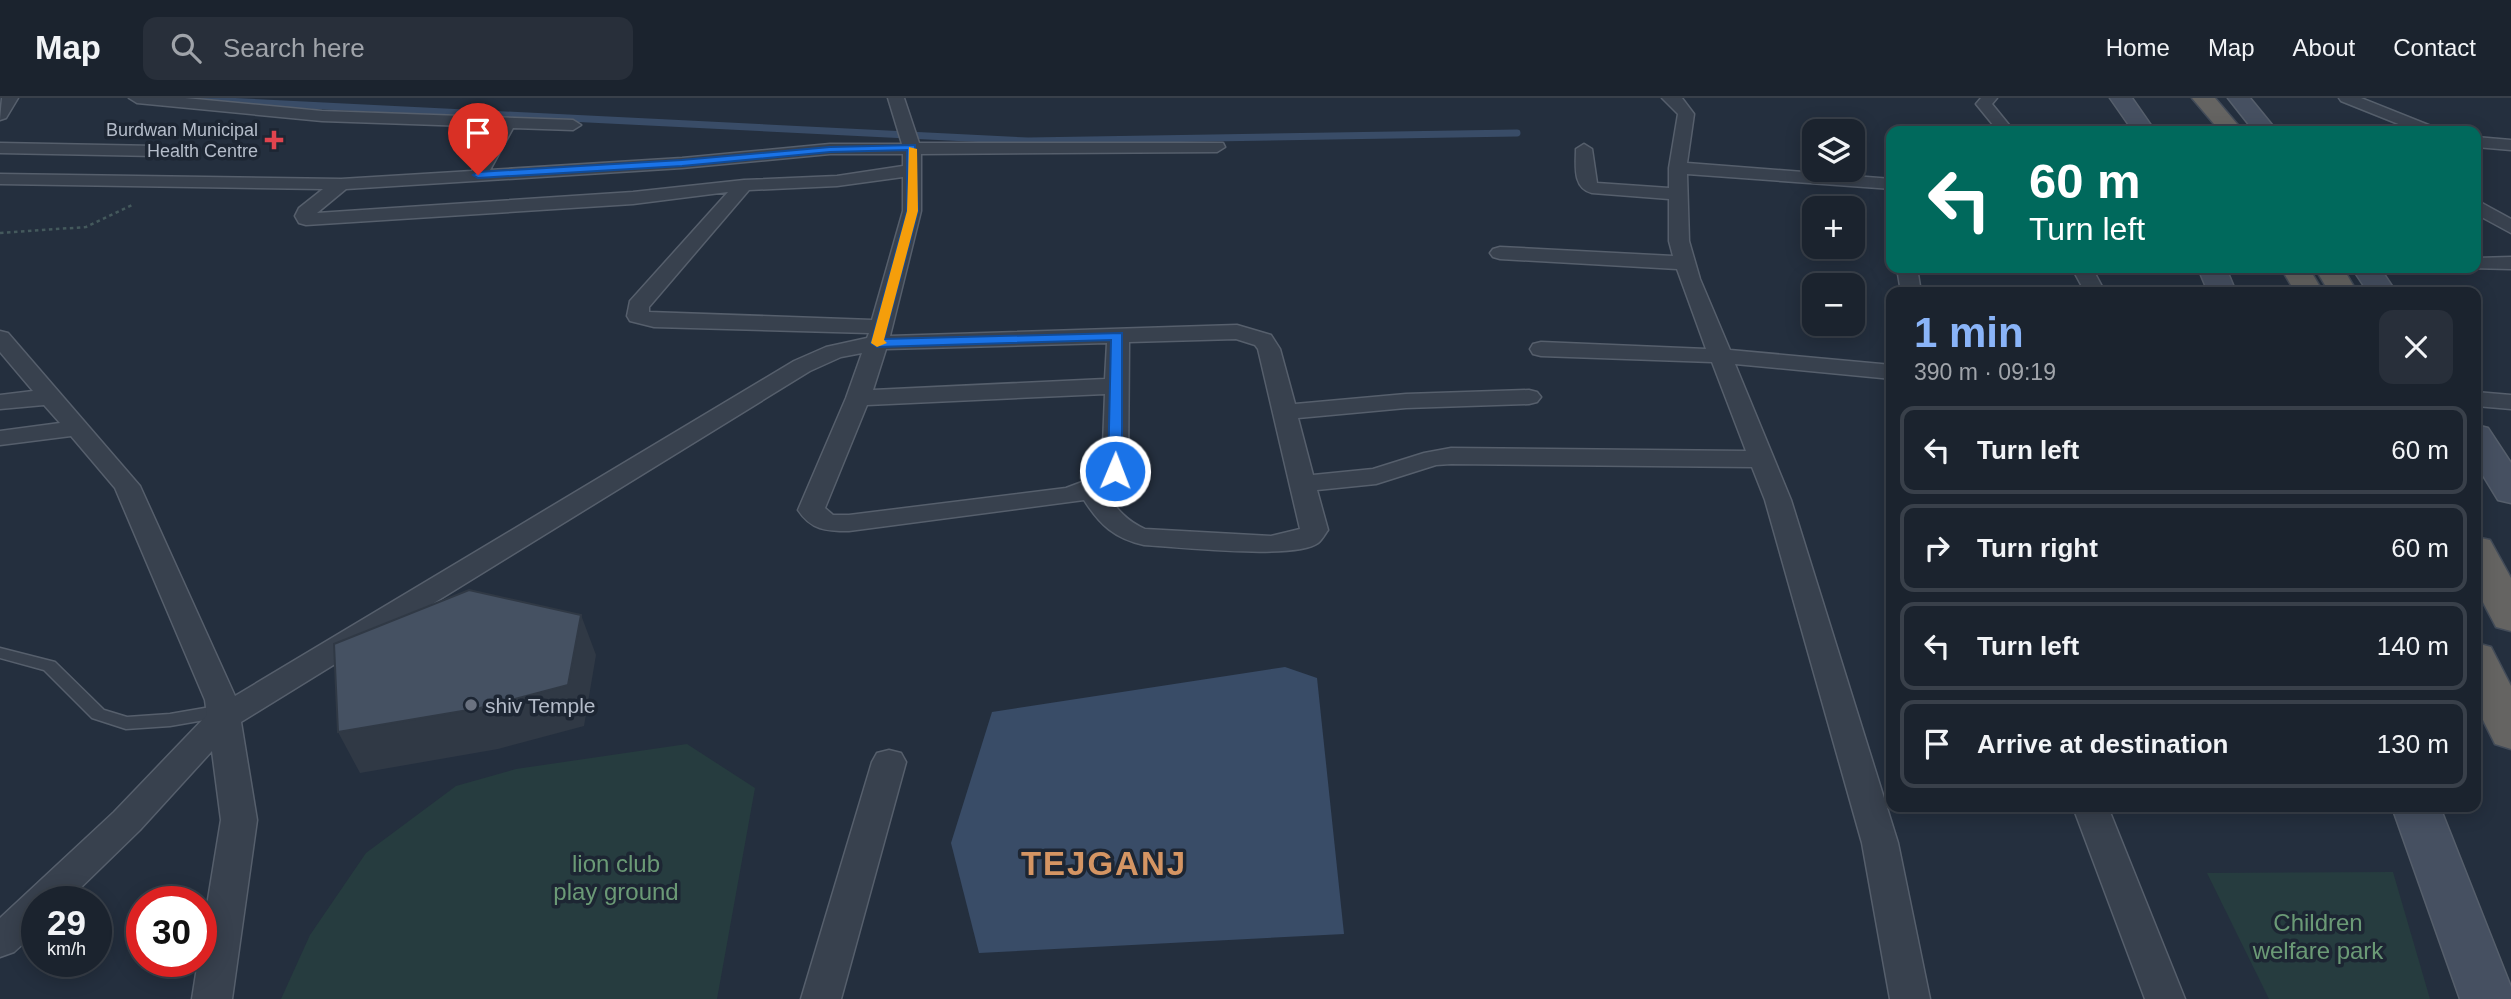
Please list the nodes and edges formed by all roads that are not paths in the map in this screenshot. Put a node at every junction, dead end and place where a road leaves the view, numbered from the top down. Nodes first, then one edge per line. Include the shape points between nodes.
1 (10, 98) edge
2 (137, 98) edge
3 (896, 98) edge
4 (1670, 98) edge
5 (2121, 98) edge
6 (2239, 98) edge
7 (2347, 98) edge
8 (1968, 101) dead end
9 (2193, 102) edge
10 (1990, 105) edge
11 (0, 116) edge
12 (508, 123) junction
13 (573, 125) dead end
14 (2003, 126) edge
15 (2141, 126) edge
16 (2202, 126) edge
17 (2225, 126) edge
18 (2262, 126) edge
19 (2417, 126) edge
20 (2481, 142) edge
21 (2511, 145) edge
22 (912, 147) junction
23 (1217, 147) dead end
24 (0, 148) edge
25 (1584, 149) dead end
26 (156, 151) dead end
27 (682, 163) junction
28 (914, 170) junction
29 (478, 175) junction
30 (0, 179) edge
31 (1678, 181) junction
32 (341, 184) junction
33 (1886, 184) edge
34 (744, 186) junction
35 (679, 193) junction
36 (2481, 208) edge
37 (2481, 210) edge
38 (2511, 210) edge
39 (2511, 227) edge
40 (1500, 253) dead end
41 (1685, 262) junction
42 (2511, 263) edge
43 (2481, 264) edge
44 (879, 335) junction
45 (1118, 336) junction
46 (2, 344) edge
47 (1541, 349) dead end
48 (1720, 356) junction
49 (1886, 371) edge
50 (1117, 386) junction
51 (49, 397) junction
52 (1529, 397) dead end
53 (858, 398) junction
54 (2481, 399) edge
55 (0, 402) edge
56 (2511, 402) edge
57 (1285, 412) junction
58 (76, 428) junction
59 (0, 438) edge
60 (2481, 443) edge
61 (1762, 459) junction
62 (1303, 484) junction
63 (1091, 490) junction
64 (2511, 492) edge
65 (2481, 558) edge
66 (2511, 618) edge
67 (0, 653) edge
68 (2481, 668) edge
69 (223, 715) junction
70 (2511, 733) edge
71 (889, 762) dead end
72 (2093, 812) edge
73 (2418, 812) edge
74 (59, 886) edge
75 (21, 922) edge
76 (0, 941) edge
77 (212, 999) edge
78 (821, 999) edge
79 (1910, 999) edge
80 (2165, 999) edge
81 (2488, 999) edge

1 - 11 street
2 - 12 street via 322,116
3 - 22 street
4 - 31 street via 1686,114
5 - 15 main road
6 - 18 main road
7 - 19 street
8 - 10 street
9 - 16 highway
9 - 17 highway
10 - 14 street
12 - 13 street
12 - 29 street
20 - 21 street
22 - 23 street
22 - 27 street via 830,149
22 - 28 street
24 - 26 street
25 - 31 street via 1586,182 1592,188
27 - 29 street
27 - 35 street
28 - 34 street via 837,181
28 - 44 street via 912,211
29 - 32 street
30 - 32 street
31 - 33 street
31 - 41 street via 1679,241
32 - 35 street via 306,212 306,219
34 - 35 street
34 - 44 street via 638,306 638,316
36 - 38 street
37 - 39 street
40 - 41 street
41 - 48 street
42 - 43 street
44 - 45 street
44 - 53 street
44 - 69 street via 802,366
45 - 50 street
45 - 57 street via 1251,334 1269,349
46 - 51 street
47 - 48 street
48 - 49 street
48 - 61 street
50 - 53 street
50 - 63 street via 1115,471 1108,482
51 - 55 street
51 - 58 street
52 - 57 street via 1406,401
53 - 63 street via 811,510 826,523
54 - 56 street
57 - 62 street
58 - 59 street
58 - 69 street via 127,486 221,700
60 - 64 main road
61 - 62 street via 1451,456 1376,476
61 - 79 street via 1779,500 1880,843
62 - 63 street via 1314,530 1307,538 1271,544 1129,534 1115,526
65 - 66 highway
67 - 69 lane via 49,666 98,714 126,723
68 - 70 highway
69 - 74 street via 127,821
69 - 77 street via 239,820
71 - 78 street
72 - 80 street
73 - 81 main road
75 - 76 street

